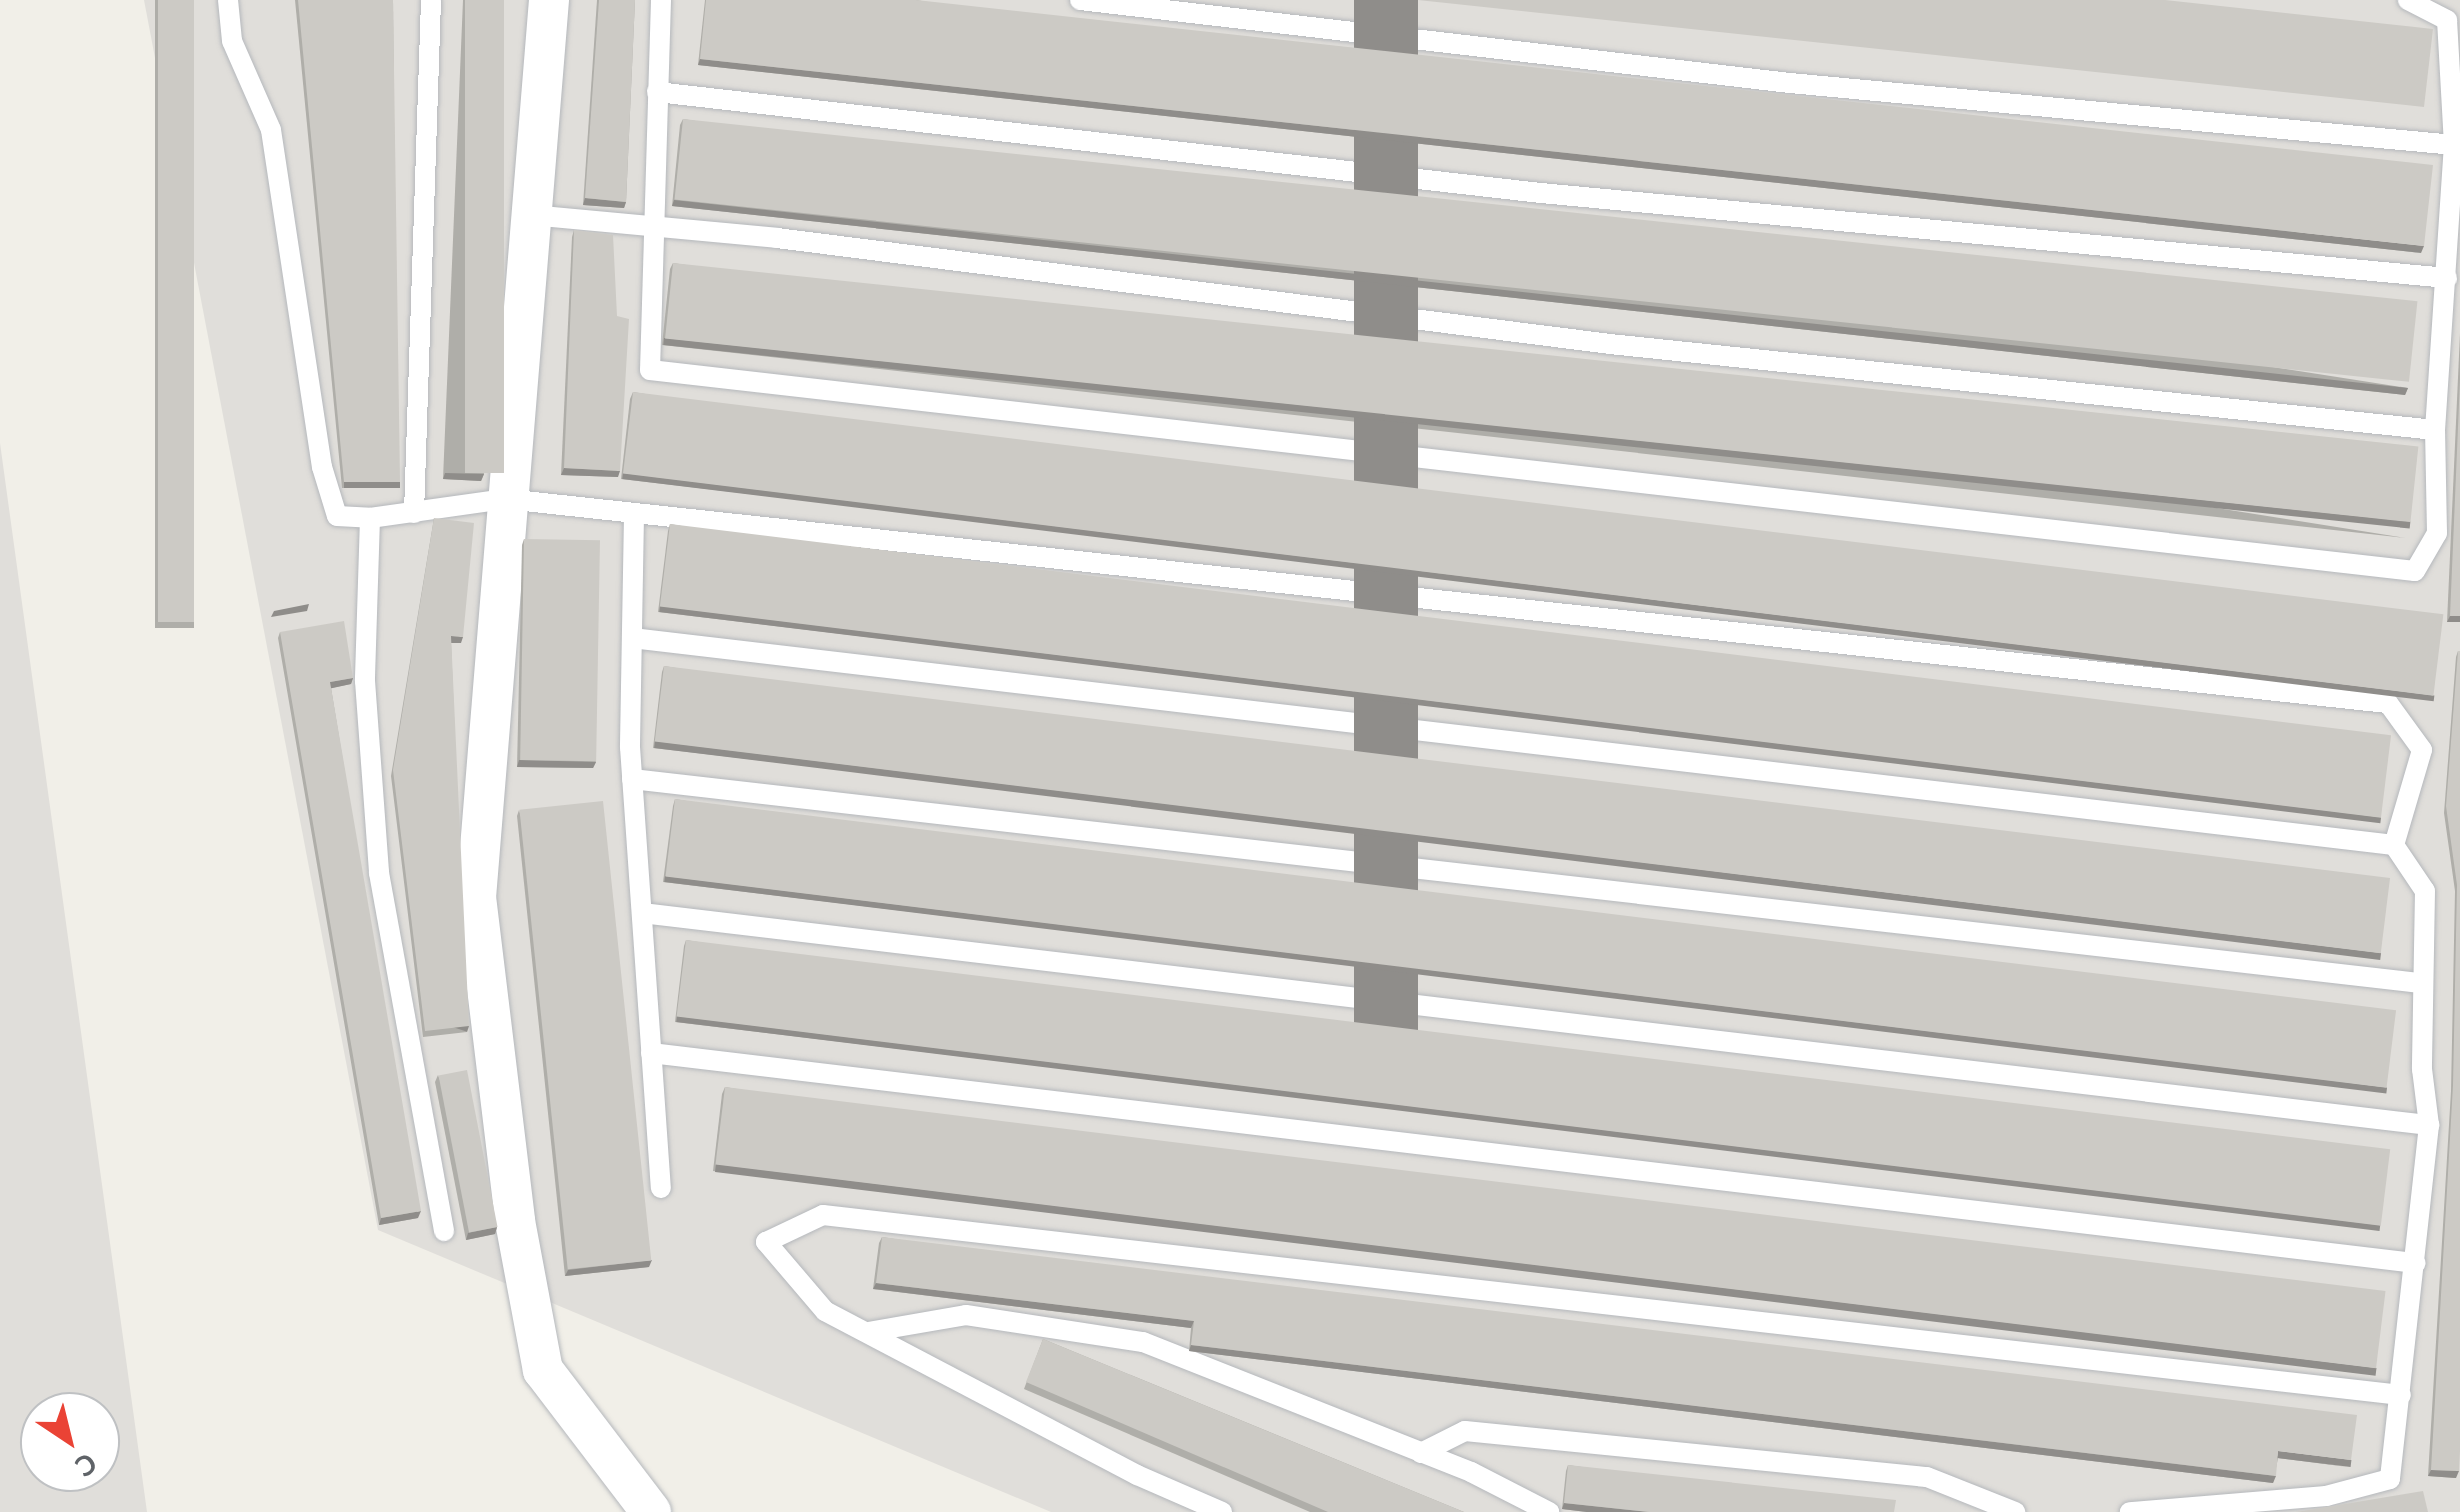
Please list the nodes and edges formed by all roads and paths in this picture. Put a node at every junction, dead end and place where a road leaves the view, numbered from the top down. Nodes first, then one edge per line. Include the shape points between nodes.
1 (228, 0) edge
2 (431, 0) edge
3 (548, 0) edge
4 (661, 0) edge
5 (1080, 0) edge
6 (2408, 0) edge
7 (657, 92) junction
8 (2454, 145) junction
9 (530, 214) junction
10 (652, 226) junction
11 (2447, 278) junction
12 (2435, 430) junction
13 (506, 498) junction
14 (414, 513) junction
15 (634, 516) junction
16 (370, 518) junction
17 (632, 638) junction
18 (632, 779) junction
19 (2394, 844) junction
20 (642, 913) junction
21 (2420, 983) junction
22 (651, 1053) junction
23 (2429, 1125) junction
24 (661, 1188) dead end
25 (444, 1231) dead end
26 (2416, 1264) junction
27 (868, 1332) junction
28 (2401, 1395) junction
29 (1421, 1452) junction
30 (651, 1512) edge
31 (1222, 1512) edge
32 (1549, 1512) edge
33 (2016, 1512) edge
34 (2130, 1512) edge

1 - 16 lane via 232,40 272,130 322,467 337,516
2 - 14 lane via 421,459
3 - 9 street
4 - 7 lane
5 - 8 lane via 1790,83
6 - 8 lane via 2447,20
7 - 10 lane
7 - 11 lane via 1541,193
8 - 11 lane
9 - 10 lane
9 - 13 street
10 - 12 lane via 1610,344
10 - 12 lane via 650,370 2415,572 2437,533
11 - 12 lane
13 - 14 lane
13 - 15 lane
13 - 30 street via 476,897 515,1220 544,1370
14 - 16 lane
15 - 17 lane
15 - 19 lane via 2388,703 2422,750
16 - 25 lane via 364,680 380,873
17 - 18 lane
17 - 19 lane
18 - 20 lane
18 - 21 lane
19 - 21 lane via 2425,891
20 - 22 lane
20 - 23 lane
21 - 23 lane
22 - 24 lane
22 - 26 lane
23 - 26 lane
26 - 28 lane
27 - 28 lane via 825,1311 766,1242 822,1215
27 - 29 lane via 966,1315 1142,1342
27 - 31 lane via 1137,1475
28 - 34 lane via 2390,1479 2326,1496
29 - 32 lane
29 - 33 lane via 1466,1431 1928,1477

